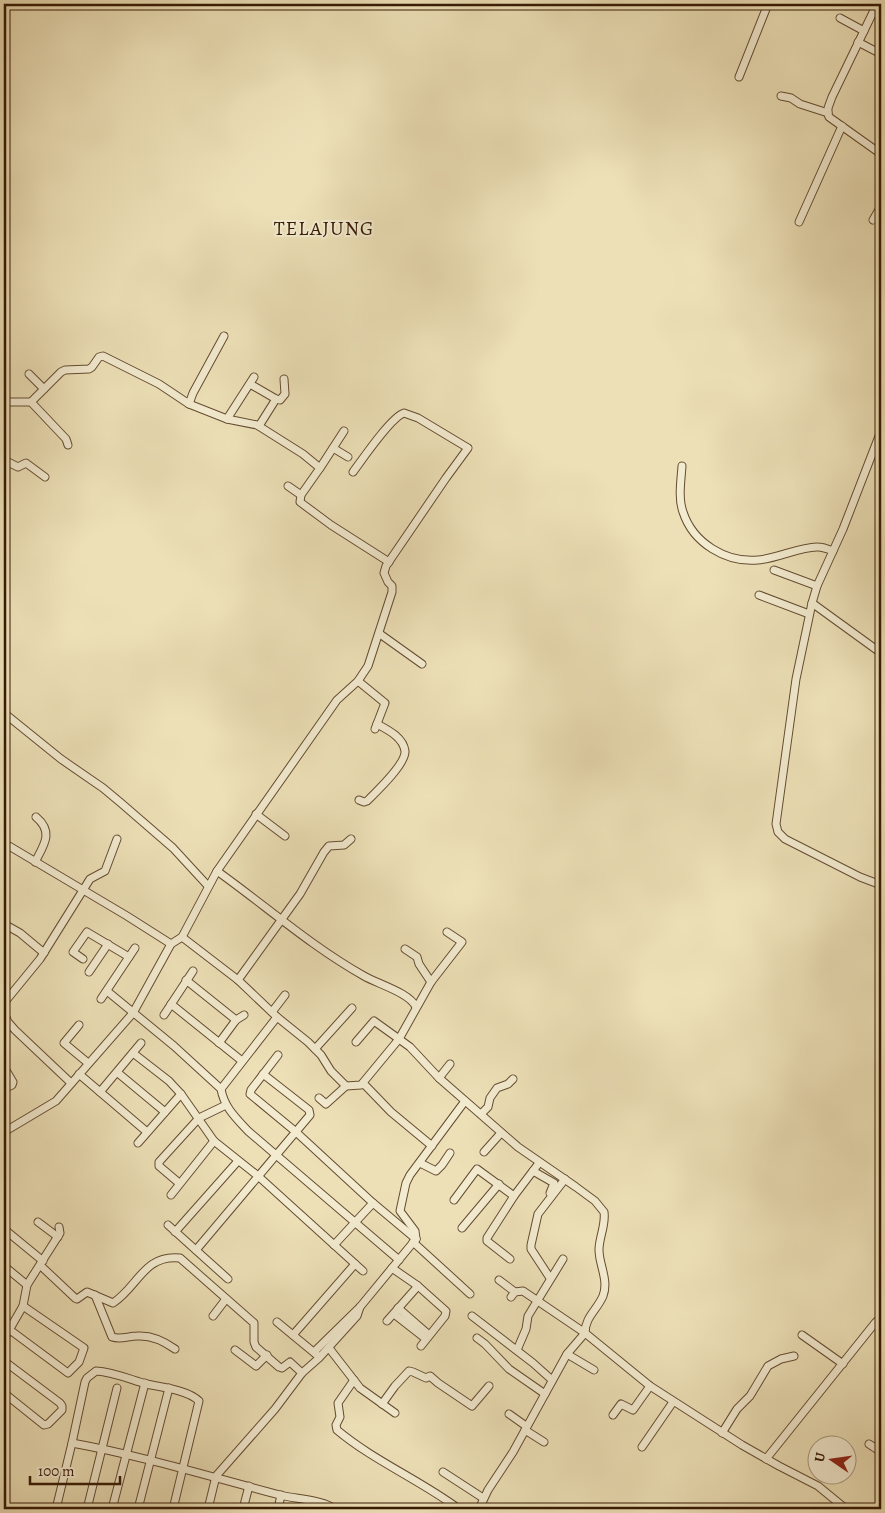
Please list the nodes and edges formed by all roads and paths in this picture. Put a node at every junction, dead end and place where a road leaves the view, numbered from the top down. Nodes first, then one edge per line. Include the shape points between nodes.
1 (768, 4) edge
2 (877, 4) edge
3 (840, 18) dead end
4 (864, 31) junction
5 (858, 42) junction
6 (881, 54) edge
7 (739, 77) dead end
8 (781, 96) dead end
9 (828, 113) junction
10 (842, 126) junction
11 (881, 154) edge
12 (881, 206) edge
13 (873, 220) dead end
14 (799, 222) dead end
15 (224, 336) dead end
16 (29, 374) dead end
17 (284, 379) dead end
18 (44, 389) junction
19 (276, 399) junction
20 (4, 402) edge
21 (31, 402) junction
22 (189, 404) junction
23 (227, 419) junction
24 (259, 426) junction
25 (344, 431) dead end
26 (881, 431) edge
27 (68, 445) dead end
28 (333, 448) junction
29 (348, 458) dead end
30 (4, 460) edge
31 (682, 466) dead end
32 (320, 468) junction
33 (353, 472) dead end
34 (45, 477) dead end
35 (288, 486) dead end
36 (301, 495) junction
37 (833, 551) junction
38 (389, 562) junction
39 (774, 570) dead end
40 (817, 586) junction
41 (759, 595) dead end
42 (812, 603) junction
43 (809, 614) junction
44 (380, 634) junction
45 (881, 653) edge
46 (422, 664) dead end
47 (358, 681) junction
48 (4, 713) edge
49 (359, 800) dead end
50 (256, 814) junction
51 (36, 817) dead end
52 (286, 836) dead end
53 (117, 839) dead end
54 (351, 839) dead end
55 (4, 843) edge
56 (35, 862) junction
57 (217, 871) junction
58 (881, 885) edge
59 (208, 886) junction
60 (83, 890) junction
61 (282, 919) junction
62 (4, 924) edge
63 (447, 932) dead end
64 (182, 937) junction
65 (108, 944) junction
66 (171, 944) junction
67 (135, 948) dead end
68 (404, 949) dead end
69 (44, 953) junction
70 (129, 957) junction
71 (83, 959) dead end
72 (193, 971) dead end
73 (89, 972) dead end
74 (186, 980) junction
75 (238, 980) junction
76 (431, 982) junction
77 (107, 990) junction
78 (285, 995) dead end
79 (102, 999) dead end
80 (4, 1003) edge
81 (172, 1004) junction
82 (416, 1007) junction
83 (352, 1008) dead end
84 (133, 1013) junction
85 (4, 1014) edge
86 (164, 1015) dead end
87 (244, 1015) dead end
88 (275, 1015) junction
89 (236, 1020) junction
90 (79, 1025) dead end
91 (399, 1039) junction
92 (356, 1042) dead end
93 (141, 1043) dead end
94 (219, 1043) junction
95 (315, 1049) junction
96 (133, 1053) junction
97 (278, 1055) dead end
98 (242, 1061) junction
99 (88, 1063) junction
100 (450, 1064) dead end
101 (4, 1067) edge
102 (118, 1073) junction
103 (79, 1074) junction
104 (263, 1074) junction
105 (439, 1078) junction
106 (513, 1079) dead end
107 (363, 1082) junction
108 (72, 1083) junction
109 (346, 1086) junction
110 (222, 1089) junction
111 (4, 1090) edge
112 (100, 1092) junction
113 (181, 1094) junction
114 (319, 1098) dead end
115 (465, 1101) junction
116 (226, 1105) junction
117 (165, 1112) junction
118 (481, 1114) junction
119 (199, 1118) junction
120 (4, 1132) edge
121 (147, 1132) junction
122 (296, 1132) junction
123 (501, 1133) junction
124 (214, 1141) junction
125 (138, 1143) dead end
126 (432, 1146) junction
127 (450, 1152) dead end
128 (484, 1152) dead end
129 (276, 1155) junction
130 (151, 1159) dead end
131 (238, 1161) junction
132 (420, 1163) junction
133 (539, 1163) junction
134 (158, 1164) junction
135 (534, 1171) junction
136 (258, 1176) junction
137 (565, 1179) junction
138 (179, 1183) junction
139 (498, 1184) junction
140 (171, 1194) dead end
141 (514, 1196) junction
142 (454, 1200) dead end
143 (549, 1200) junction
144 (373, 1203) junction
145 (38, 1222) dead end
146 (354, 1222) junction
147 (168, 1225) dead end
148 (59, 1227) dead end
149 (462, 1228) dead end
150 (4, 1229) edge
151 (175, 1232) junction
152 (58, 1237) junction
153 (414, 1240) junction
154 (334, 1245) junction
155 (196, 1250) junction
156 (510, 1259) dead end
157 (563, 1259) dead end
158 (399, 1260) junction
159 (42, 1263) junction
160 (355, 1264) junction
161 (4, 1266) edge
162 (392, 1268) junction
163 (363, 1271) dead end
164 (550, 1278) junction
165 (228, 1279) dead end
166 (499, 1280) dead end
167 (27, 1285) junction
168 (418, 1286) junction
169 (470, 1294) dead end
170 (95, 1295) junction
171 (226, 1298) junction
172 (536, 1300) junction
173 (24, 1306) junction
174 (360, 1307) junction
175 (396, 1311) junction
176 (213, 1316) dead end
177 (472, 1316) dead end
178 (387, 1321) dead end
179 (277, 1322) dead end
180 (881, 1323) edge
181 (585, 1333) junction
182 (6, 1334) edge
183 (293, 1335) junction
184 (802, 1335) dead end
185 (428, 1337) junction
186 (477, 1338) dead end
187 (421, 1346) dead end
188 (329, 1348) junction
189 (175, 1349) dead end
190 (235, 1350) dead end
191 (517, 1350) junction
192 (566, 1354) junction
193 (267, 1355) junction
194 (317, 1355) junction
195 (794, 1356) dead end
196 (4, 1361) edge
197 (843, 1364) junction
198 (594, 1370) dead end
199 (302, 1373) junction
200 (354, 1380) junction
201 (552, 1380) junction
202 (145, 1383) junction
203 (489, 1386) dead end
204 (650, 1386) junction
205 (117, 1388) dead end
206 (168, 1388) junction
207 (4, 1393) edge
208 (545, 1394) junction
209 (673, 1402) junction
210 (382, 1404) junction
211 (395, 1413) dead end
212 (509, 1414) dead end
213 (613, 1414) dead end
214 (526, 1428) junction
215 (722, 1433) junction
216 (544, 1442) dead end
217 (72, 1443) junction
218 (870, 1444) dead end
219 (642, 1447) dead end
220 (102, 1449) junction
221 (881, 1452) edge
222 (126, 1455) junction
223 (766, 1459) junction
224 (149, 1461) junction
225 (183, 1469) junction
226 (443, 1472) dead end
227 (216, 1476) junction
228 (249, 1486) junction
229 (282, 1496) junction
230 (483, 1498) junction
231 (326, 1507) edge
232 (56, 1508) edge
233 (70, 1509) edge
234 (87, 1509) edge
235 (112, 1509) edge
236 (138, 1509) edge
237 (173, 1509) edge
238 (208, 1509) edge
239 (243, 1509) edge
240 (278, 1509) edge
241 (335, 1509) edge
242 (459, 1509) edge
243 (479, 1509) edge
244 (846, 1509) edge

1 - 7 street
2 - 4 street
3 - 4 street
4 - 5 street
5 - 6 street
5 - 9 street via 832,97
8 - 9 street
9 - 10 street
10 - 11 street
10 - 14 street
12 - 13 street
15 - 22 street
16 - 18 street
17 - 19 street via 285,394 280,400
18 - 21 street
18 - 22 street via 61,372 92,367 100,356 159,384
19 - 23 street via 252,380
19 - 24 street
20 - 21 street
21 - 27 street
22 - 23 street
23 - 24 street
24 - 32 street
25 - 28 street
26 - 37 street
28 - 29 street
28 - 32 street
30 - 34 street via 18,467 26,463
31 - 37 street via 683,513 695,533 716,552 734,558 758,560 816,547
32 - 36 street
33 - 38 street via 384,431 404,412 468,448
35 - 36 street
36 - 38 street via 300,502 331,526
37 - 40 street
38 - 44 street via 384,573 392,592
39 - 40 street
40 - 42 street
41 - 43 street
42 - 43 street
42 - 45 street
43 - 58 street via 796,679 776,824 778,832 785,839
44 - 46 street
44 - 47 street via 368,666
47 - 49 street via 385,703 376,726 397,736 405,750 384,784 364,802
47 - 50 street via 337,700
48 - 59 street via 115,798 173,848
50 - 52 street
50 - 57 street
51 - 56 street via 46,827 47,834
53 - 60 street via 105,871 90,879
54 - 61 street via 344,845 331,845 324,852
55 - 56 street
56 - 60 street
57 - 59 street
57 - 61 street
59 - 64 street
60 - 66 street
60 - 69 street
61 - 75 street
61 - 82 street via 325,951 365,977 404,996
62 - 69 street
63 - 76 street via 462,942
64 - 66 street
64 - 75 street
65 - 70 street
65 - 71 street via 87,932 73,952
65 - 73 street
66 - 84 street
67 - 70 street
68 - 76 street via 417,957
69 - 80 street
70 - 77 street
72 - 74 street
74 - 81 street
74 - 89 street
75 - 88 street
76 - 82 street
77 - 79 street
77 - 84 street
78 - 88 street
81 - 86 street
81 - 94 street
82 - 91 street
83 - 95 street
84 - 99 street
84 - 110 street
85 - 108 street via 15,1030
87 - 89 street
88 - 95 street
88 - 98 street
89 - 94 street
90 - 99 street via 64,1044
91 - 92 street via 374,1021
91 - 105 street
91 - 107 street
93 - 96 street
94 - 98 street
95 - 109 street
96 - 102 street
96 - 113 street
97 - 104 street
98 - 110 street
99 - 103 street
100 - 105 street
101 - 111 street via 13,1082
102 - 112 street
102 - 117 street
103 - 108 street
103 - 112 street
104 - 122 street via 250,1094
104 - 122 street via 311,1112
105 - 115 street
106 - 118 street via 497,1088
107 - 109 street
107 - 126 street via 391,1112
108 - 120 street via 52,1104
109 - 114 street via 326,1104
110 - 116 street
112 - 121 street
113 - 117 street
113 - 119 street
115 - 118 street
115 - 126 street
116 - 119 street
116 - 129 street via 248,1131
117 - 121 street
118 - 123 street
119 - 124 street
119 - 134 street
121 - 125 street
122 - 129 street
122 - 144 street
123 - 128 street
123 - 133 street
124 - 131 street
124 - 138 street
126 - 132 street
127 - 132 street via 436,1171
129 - 136 street
129 - 146 street
130 - 134 street
131 - 136 street
131 - 151 street
132 - 153 street via 408,1179 400,1210 415,1231
133 - 135 street
133 - 137 street
134 - 138 street
135 - 141 street
135 - 143 street via 554,1184 547,1197
136 - 154 street
136 - 155 street
137 - 143 street
137 - 181 street via 595,1201 604,1212 599,1249 605,1279 603,1296 587,1320
138 - 140 street
139 - 141 street
139 - 142 street via 477,1169
139 - 149 street
141 - 156 street via 487,1240
143 - 164 street via 538,1214 531,1244
144 - 146 street
144 - 153 street
145 - 152 street
146 - 154 street
146 - 158 street
147 - 151 street
148 - 152 street
150 - 159 street
151 - 155 street
152 - 159 street
153 - 158 street
153 - 169 street
154 - 160 street
155 - 165 street
157 - 164 street
158 - 162 street
159 - 167 street
159 - 170 street via 74,1298 87,1292
160 - 163 street
160 - 183 street
161 - 167 street
162 - 168 street
162 - 174 street
164 - 172 street
166 - 172 street via 513,1295 523,1291
167 - 173 street
168 - 175 street
168 - 185 street via 446,1311
170 - 171 street via 115,1302 154,1262 174,1257 184,1260
170 - 189 street via 112,1336 152,1337 164,1340
171 - 176 street
171 - 193 street via 254,1323 256,1347
172 - 181 street
172 - 191 street
173 - 182 street
173 - 182 street via 84,1348 79,1362 68,1373
174 - 188 street via 357,1316
174 - 194 street
175 - 178 street
175 - 185 street
177 - 191 street
179 - 183 street
180 - 197 street via 875,1322
181 - 192 street
181 - 204 street
183 - 194 street
184 - 197 street
185 - 187 street
186 - 208 street via 509,1368
188 - 194 street
188 - 200 street
190 - 193 street via 256,1366
191 - 201 street
192 - 198 street
192 - 201 street
193 - 199 street via 279,1367 290,1362
194 - 199 street
195 - 215 street via 768,1366
196 - 207 street via 60,1403 62,1410 44,1425
197 - 223 street
199 - 227 street
200 - 210 street via 364,1393
200 - 242 street via 338,1403 340,1417 337,1430
201 - 208 street
202 - 206 street
202 - 217 street via 105,1372 91,1373 83,1388
202 - 222 street
203 - 210 street via 472,1406 430,1376 426,1378 409,1371
204 - 209 street
204 - 213 street via 633,1410 622,1404
205 - 220 street
206 - 224 street
206 - 225 street via 195,1398 199,1403
208 - 214 street
209 - 215 street
209 - 219 street
210 - 211 street
212 - 214 street
214 - 216 street
214 - 230 street
215 - 223 street
217 - 220 street
217 - 232 street
218 - 221 street
220 - 222 street
220 - 234 street
222 - 224 street
222 - 235 street
223 - 244 street via 818,1486
224 - 225 street
224 - 236 street
225 - 227 street
225 - 237 street
226 - 230 street
227 - 228 street
227 - 238 street
228 - 229 street
228 - 239 street
229 - 231 street
229 - 240 street
230 - 243 street
231 - 241 street
232 - 233 street

